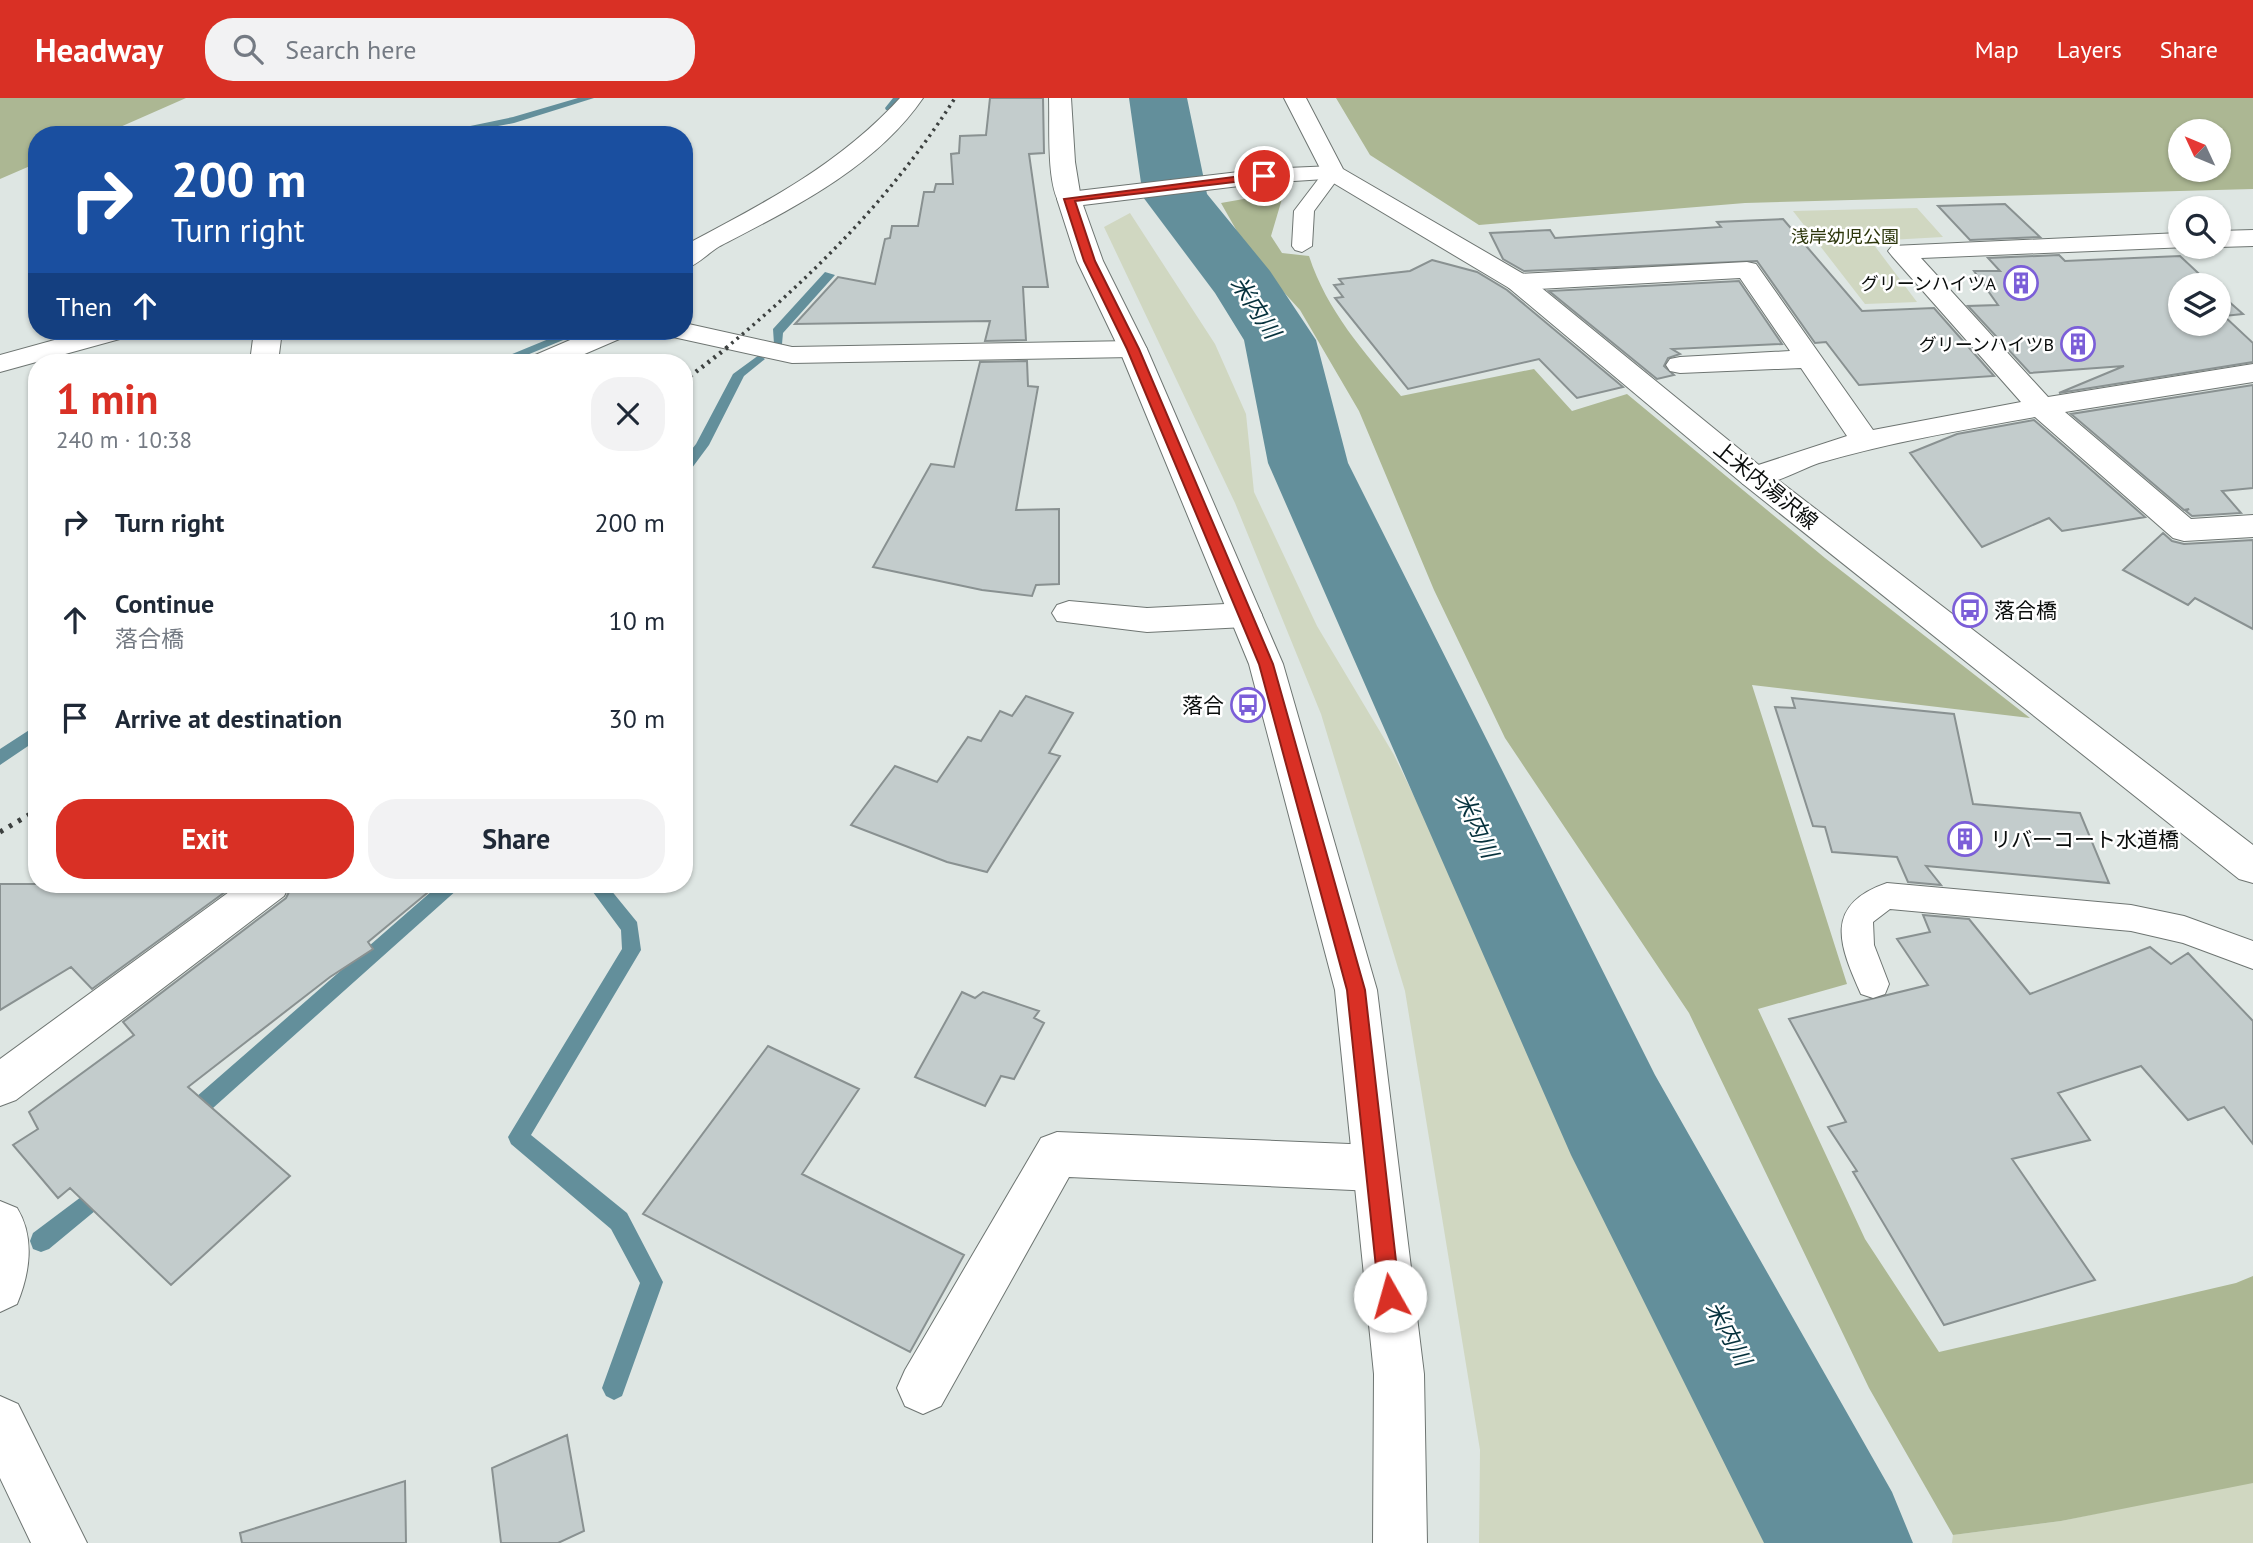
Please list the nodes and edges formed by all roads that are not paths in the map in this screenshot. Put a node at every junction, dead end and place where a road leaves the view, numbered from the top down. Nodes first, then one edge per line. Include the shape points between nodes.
1 (912, 98) edge
2 (1060, 98) edge
3 (1295, 98) edge
4 (1332, 173) junction
5 (1087, 197) junction
6 (2253, 238) edge
7 (2231, 239) edge
8 (2168, 241) edge
9 (1302, 246) dead end
10 (693, 252) edge
11 (1518, 282) junction
12 (693, 333) edge
13 (85, 340) edge
14 (593, 340) edge
15 (1133, 349) junction
16 (35, 354) edge
17 (561, 354) edge
18 (28, 356) edge
19 (1809, 359) junction
20 (0, 364) edge
21 (1680, 365) dead end
22 (2253, 373) edge
23 (2041, 407) junction
24 (1866, 440) junction
25 (1754, 477) junction
26 (2253, 526) edge
27 (1069, 612) dead end
28 (1245, 615) junction
29 (2253, 867) edge
30 (258, 893) edge
31 (2253, 956) edge
32 (1873, 984) dead end
33 (0, 1084) edge
34 (1374, 1168) junction
35 (0, 1225) edge
36 (0, 1287) edge
37 (923, 1388) dead end
38 (0, 1422) edge
39 (60, 1543) edge
40 (1399, 1543) edge

1 - 10 street via 883,134 817,184
2 - 5 street via 1063,162
3 - 4 street
4 - 5 street via 1264,176
4 - 9 lane via 1304,211
4 - 11 street, 上米内湯沢線
5 - 15 street via 1090,261
6 - 7 street
8 - 23 street via 1901,251
11 - 19 street via 1748,270
11 - 25 street, 上米内湯沢線
12 - 15 street via 792,355
13 - 16 street
14 - 17 street
15 - 28 street
18 - 20 street
19 - 21 street
19 - 24 street
22 - 23 street
23 - 24 street
23 - 26 street via 2184,530
24 - 25 street via 1802,456
25 - 29 street, 上米内湯沢線
27 - 28 street via 1147,620
28 - 34 street via 1266,664 1356,990
30 - 33 street
31 - 32 lane via 2184,930 2131,918 1887,897 1863,909 1856,925 1858,951
34 - 37 street via 1057,1154
34 - 40 street via 1399,1374
35 - 36 street via 6,1235
38 - 39 street

